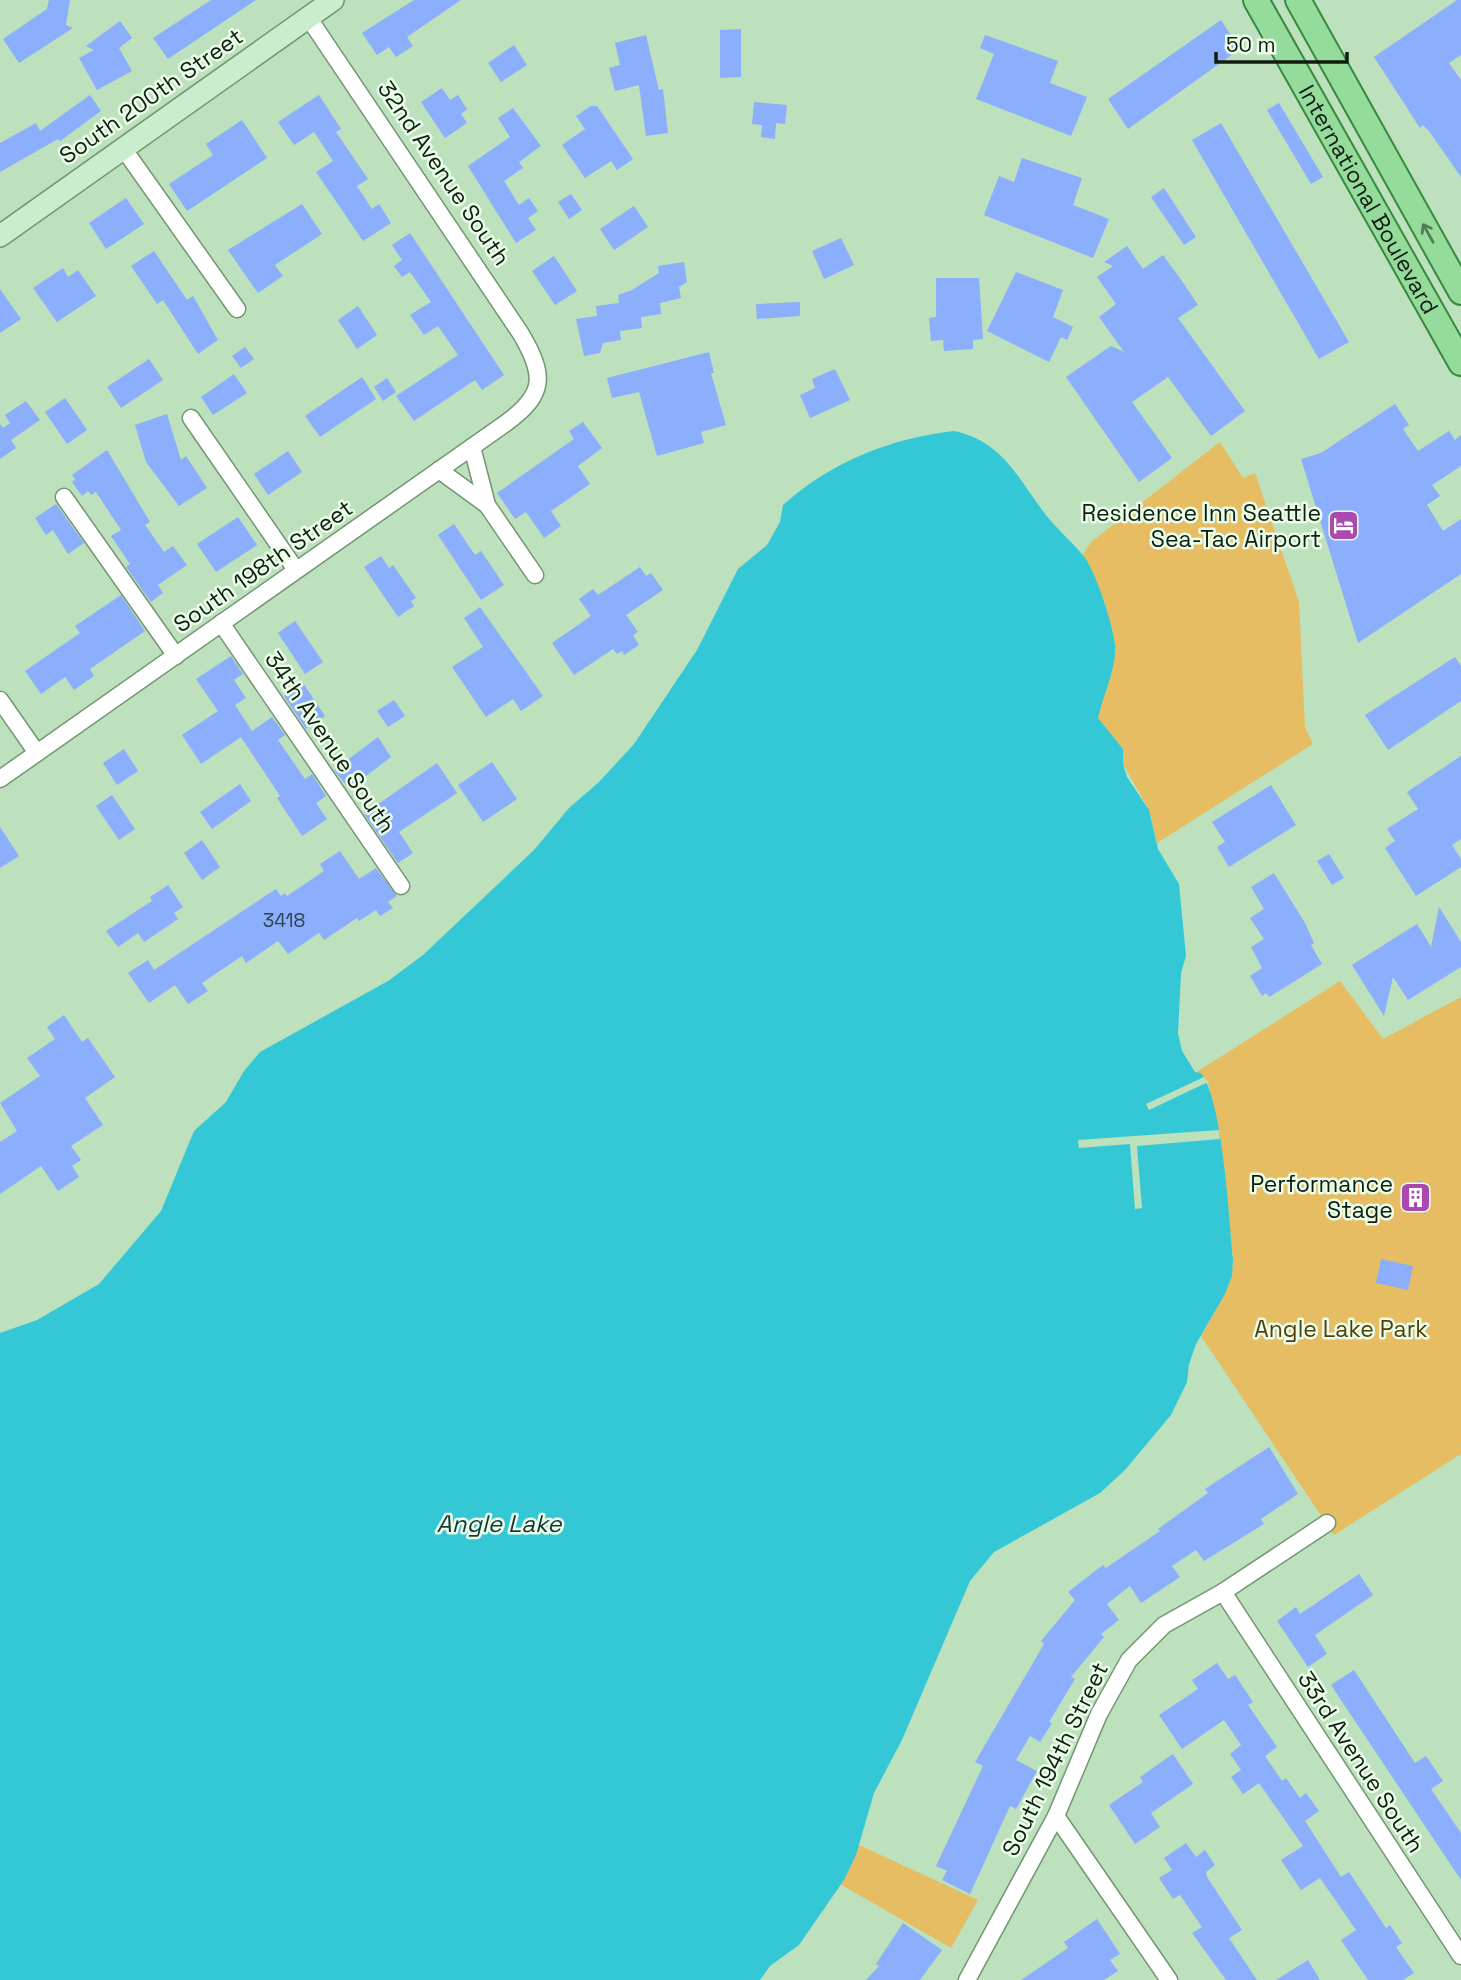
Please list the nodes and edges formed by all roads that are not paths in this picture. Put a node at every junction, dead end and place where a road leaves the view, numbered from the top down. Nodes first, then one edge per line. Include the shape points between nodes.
1 (333, 0) edge
2 (1256, 0) edge
3 (1298, 0) edge
4 (302, 8) edge
5 (123, 148) junction
6 (0, 236) edge
7 (1461, 292) edge
8 (237, 309) dead end
9 (1452, 333) edge
10 (1461, 363) edge
11 (540, 379) joint
12 (191, 418) dead end
13 (472, 447) junction
14 (439, 470) junction
15 (64, 497) dead end
16 (488, 505) junction
17 (296, 570) junction
18 (536, 575) dead end
19 (221, 623) junction
20 (176, 656) junction
21 (0, 700) edge
22 (37, 753) junction
23 (0, 779) edge
24 (401, 886) dead end
25 (1327, 1523) dead end
26 (1223, 1592) junction
27 (1056, 1816) junction
28 (1461, 1956) edge
29 (967, 1980) edge
30 (1169, 1980) edge

1 - 4 main road, South 200th Street
2 - 9 main road, International Boulevard
7 -> 3 main road, International Boulevard
4 - 5 main road, South 200th Street
4 - 11 street, 32nd Avenue South via 521,334
5 - 6 main road, South 200th Street
5 - 8 street
9 - 10 main road, International Boulevard
11 - 13 street, South 198th Street via 524,409
12 - 17 street
13 - 14 street, South 198th Street
13 - 16 street
14 - 16 street
14 - 17 street, South 198th Street
15 - 20 street
16 - 18 street
17 - 19 street, South 198th Street
19 - 20 street, South 198th Street
19 - 24 street, 34th Avenue South
20 - 22 street, South 198th Street
21 - 22 street
22 - 23 street, South 198th Street
25 - 26 street, South 194th Street
26 - 27 street, South 194th Street via 1164,1625 1129,1660 1099,1714
26 - 28 street, 33rd Avenue South
27 - 29 street, South 194th Street
27 - 30 street

